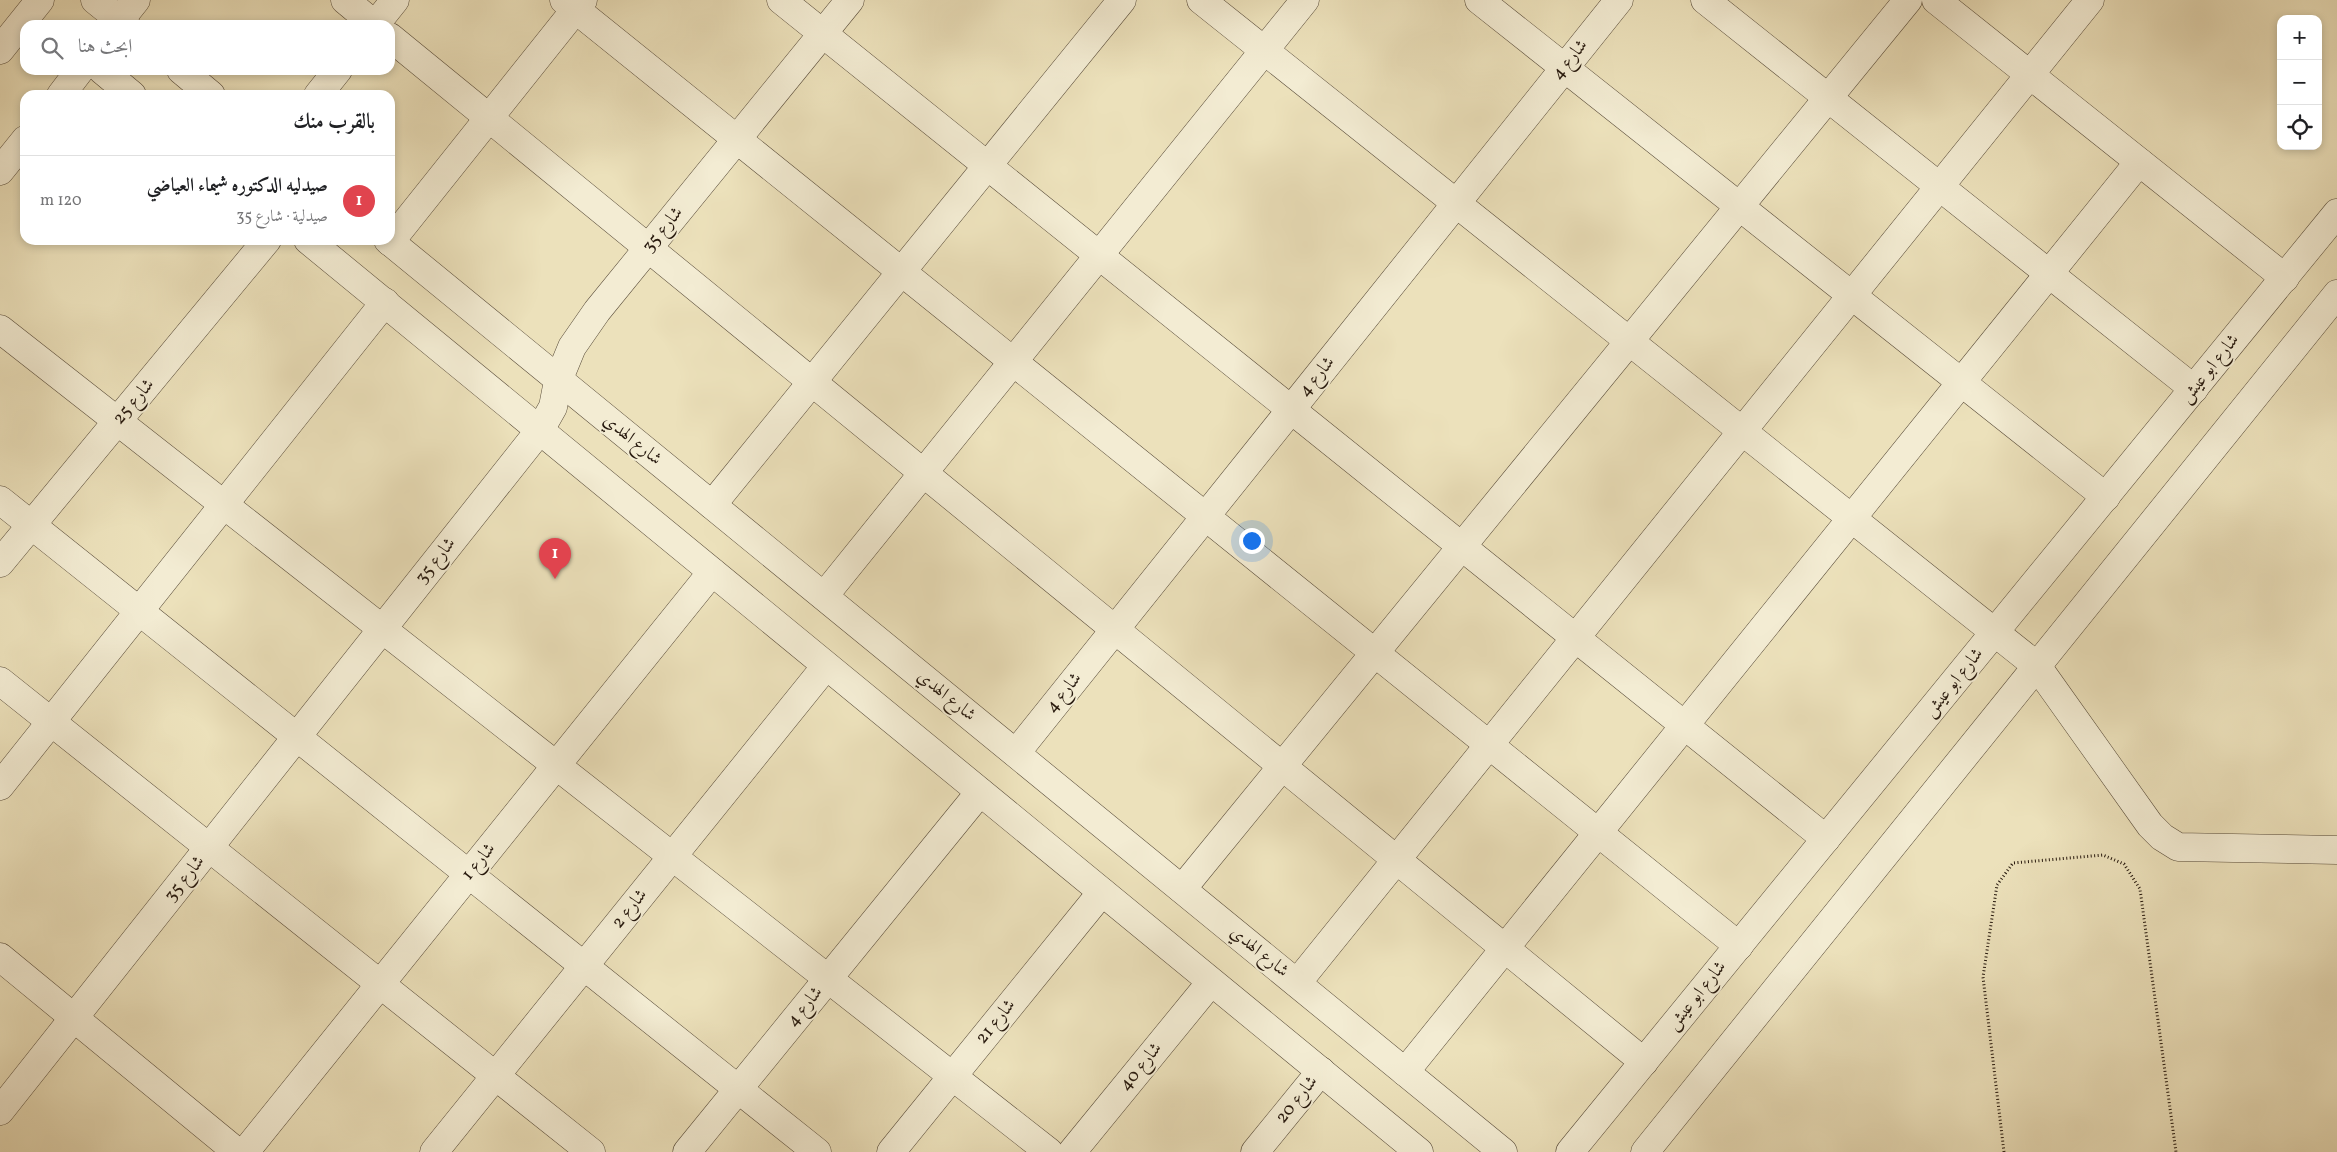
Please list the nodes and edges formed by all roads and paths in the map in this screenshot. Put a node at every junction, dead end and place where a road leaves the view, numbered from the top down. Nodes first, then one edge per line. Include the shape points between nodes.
1 (96, 0) edge
2 (344, 0) edge
3 (396, 0) edge
4 (781, 0) edge
5 (850, 0) edge
6 (1122, 0) edge
7 (1201, 0) edge
8 (1305, 0) edge
9 (1479, 0) edge
10 (1619, 0) edge
11 (1705, 0) edge
12 (1908, 0) edge
13 (1936, 0) edge
14 (2090, 0) edge
15 (574, 3) edge
16 (34, 9) edge
17 (125, 18) edge
18 (25, 20) edge
19 (369, 20) edge
20 (379, 20) edge
21 (20, 26) edge
22 (823, 34) junction
23 (395, 41) edge
24 (0, 50) edge
25 (1264, 50) junction
26 (1564, 68) junction
27 (2030, 74) junction
28 (76, 75) edge
29 (108, 75) edge
30 (187, 75) edge
31 (334, 75) edge
32 (64, 90) edge
33 (126, 90) edge
34 (205, 90) edge
35 (322, 90) edge
36 (1828, 98) junction
37 (489, 118) junction
38 (737, 139) junction
39 (20, 146) edge
40 (2139, 162) junction
41 (988, 166) junction
42 (0, 171) edge
43 (1939, 186) junction
44 (1456, 203) junction
45 (1739, 206) junction
46 (2337, 213) edge
47 (395, 234) edge
48 (263, 245) edge
49 (314, 245) edge
50 (394, 245) edge
51 (648, 248) junction
52 (1099, 255) junction
53 (902, 272) junction
54 (2049, 274) junction
55 (2285, 278) junction
56 (2337, 294) edge
57 (1852, 295) junction
58 (385, 302) junction
59 (0, 329) edge
60 (1630, 341) junction
61 (1013, 361) junction
62 (558, 381) junction
63 (812, 382) junction
64 (1962, 382) junction
65 (2194, 389) junction
66 (1291, 410) junction
67 (117, 421) junction
68 (540, 430) junction
69 (1742, 431) junction
70 (923, 473) junction
71 (2106, 497) junction
72 (0, 500) edge
73 (224, 504) junction
74 (712, 505) junction
75 (1206, 516) junction
76 (1852, 518) junction
77 (31, 525) junction
78 (1462, 546) junction
79 (0, 563) edge
80 (712, 572) junction
81 (824, 596) junction
82 (139, 611) junction
83 (383, 629) junction
84 (1114, 630) junction
85 (1996, 632) junction
86 (1575, 638) junction
87 (1375, 653) junction
88 (826, 666) junction
89 (2037, 666) junction
90 (0, 681) edge
91 (51, 722) junction
92 (1685, 725) junction
93 (297, 737) junction
94 (1489, 744) junction
95 (1016, 753) junction
96 (556, 766) junction
97 (1282, 767) junction
98 (0, 786) edge
99 (980, 792) junction
100 (1599, 832) junction
101 (1826, 839) junction
102 (209, 848) junction
103 (2337, 850) edge
104 (672, 857) junction
105 (1396, 860) junction
106 (469, 874) junction
107 (1182, 889) junction
108 (1102, 892) junction
109 (1739, 946) junction
110 (1505, 949) junction
111 (0, 957) edge
112 (584, 966) junction
113 (828, 979) junction
114 (1211, 982) junction
115 (1297, 983) junction
116 (380, 984) junction
117 (74, 1018) junction
118 (1644, 1062) junction
119 (1320, 1071) junction
120 (1406, 1072) junction
121 (496, 1076) junction
122 (952, 1076) junction
123 (738, 1089) junction
124 (0, 1111) edge
125 (237, 1152) edge
126 (245, 1152) edge
127 (434, 1152) edge
128 (591, 1152) edge
129 (687, 1152) edge
130 (817, 1152) edge
131 (891, 1152) edge
132 (1048, 1152) edge
133 (1072, 1152) edge
134 (1255, 1152) edge
135 (1419, 1152) edge
136 (1503, 1152) edge
137 (1570, 1152) edge
138 (1645, 1152) edge
139 (2004, 1152) edge
140 (2176, 1152) edge

1 - 17 street
2 - 19 street
3 - 20 street
4 - 22 street
5 - 22 street, شارع 35
6 - 41 street
7 - 25 street
8 - 25 street
9 - 26 street
10 - 26 street, شارع 4
11 - 36 street
12 - 36 street
13 - 27 street
14 - 27 street
15 - 37 street
15 - 38 street
16 - 18 street
21 - 24 street
22 - 38 street, شارع 35
22 - 41 street
23 - 37 street
25 - 44 street
25 - 52 street
26 - 44 street, شارع 4
26 - 45 street
27 - 40 street
27 - 43 street
28 - 32 street
29 - 33 street
30 - 34 street
31 - 35 street
36 - 43 street
36 - 45 street
37 - 47 street
37 - 51 street
38 - 51 street, شارع 35
38 - 53 street
39 - 42 street
40 - 54 street
40 - 55 street
41 - 52 street
41 - 53 street
43 - 54 street
43 - 57 street
44 - 60 street
44 - 66 street, شارع 4
45 - 57 street
45 - 60 street
46 - 55 street, شارع ابو عيش
48 - 67 street, شارع 25
49 - 58 street
50 - 62 street, شارع الهدي
51 - 62 street, شارع 35 via 572,346
51 - 63 street
52 - 61 street
52 - 66 street
53 - 61 street
53 - 63 street
54 - 64 street
54 - 65 street
55 - 65 street, شارع ابو عيش
56 - 89 street
57 - 64 street
57 - 69 street
58 - 68 street
58 - 73 street
59 - 67 street
60 - 69 street
60 - 78 street
61 - 70 street
61 - 75 street
62 - 68 street, شارع 35 via 553,407
62 - 74 street, شارع الهدي
63 - 70 street
63 - 74 street
64 - 71 street
64 - 76 street
65 - 71 street, شارع ابو عيش
66 - 75 street, شارع 4
66 - 78 street
67 - 73 street
67 - 77 street, شارع 25
68 - 80 street
68 - 83 street, شارع 35
69 - 76 street
69 - 86 street
70 - 81 street
70 - 84 street
71 - 85 street, شارع ابو عيش
72 - 77 street
73 - 82 street
73 - 83 street
74 - 81 street, شارع الهدي
75 - 84 street, شارع 4
75 - 87 street
76 - 85 street
76 - 92 street
77 - 79 street, شارع 25
77 - 82 street
78 - 86 street
78 - 87 street
80 - 88 street
80 - 96 street, شارع 1
81 - 95 street, شارع الهدي
82 - 91 street
82 - 93 street
83 - 93 street, شارع 35
83 - 96 street
84 - 95 street, شارع 4
84 - 97 street
85 - 89 street
85 - 101 street, شارع ابو عيش
86 - 92 street
86 - 94 street
87 - 94 street
87 - 97 street
88 - 99 street
88 - 104 street, شارع 2
89 - 103 street via 2124,790 2162,838 2178,847
89 - 138 street
90 - 91 street
91 - 98 street
91 - 102 street
92 - 100 street
92 - 101 street
93 - 102 street, شارع 35
93 - 106 street
94 - 100 street
94 - 105 street
95 - 107 street, شارع الهدي
96 - 104 street
96 - 106 street, شارع 1
97 - 105 street
97 - 107 street
99 - 108 street
99 - 113 street, شارع 4
100 - 109 street
100 - 110 street
101 - 109 street, شارع ابو عيش
102 - 116 street
102 - 117 street, شارع 35
104 - 112 street, شارع 2
104 - 113 street
105 - 110 street
105 - 115 street
106 - 112 street
106 - 116 street, شارع 1
107 - 115 street, شارع الهدي
108 - 114 street
108 - 122 street, شارع 21
109 - 118 street, شارع ابو عيش
110 - 118 street
110 - 120 street
111 - 117 street
112 - 121 street, شارع 2
112 - 123 street
113 - 122 street
113 - 123 street, شارع 4
114 - 119 street
114 - 133 street, شارع 40
115 - 120 street, شارع الهدي
116 - 121 street
116 - 126 street, شارع 1
117 - 124 street, شارع 35
117 - 125 street
118 - 137 street, شارع ابو عيش
119 - 134 street, شارع 20
119 - 135 street
120 - 136 street, شارع الهدي
121 - 127 street, شارع 2
121 - 128 street
122 - 131 street, شارع 21
122 - 132 street
123 - 129 street, شارع 4
123 - 130 street
139 - 140 path via 1983,977 1997,885 2014,863 2103,855 2124,864 2140,890

